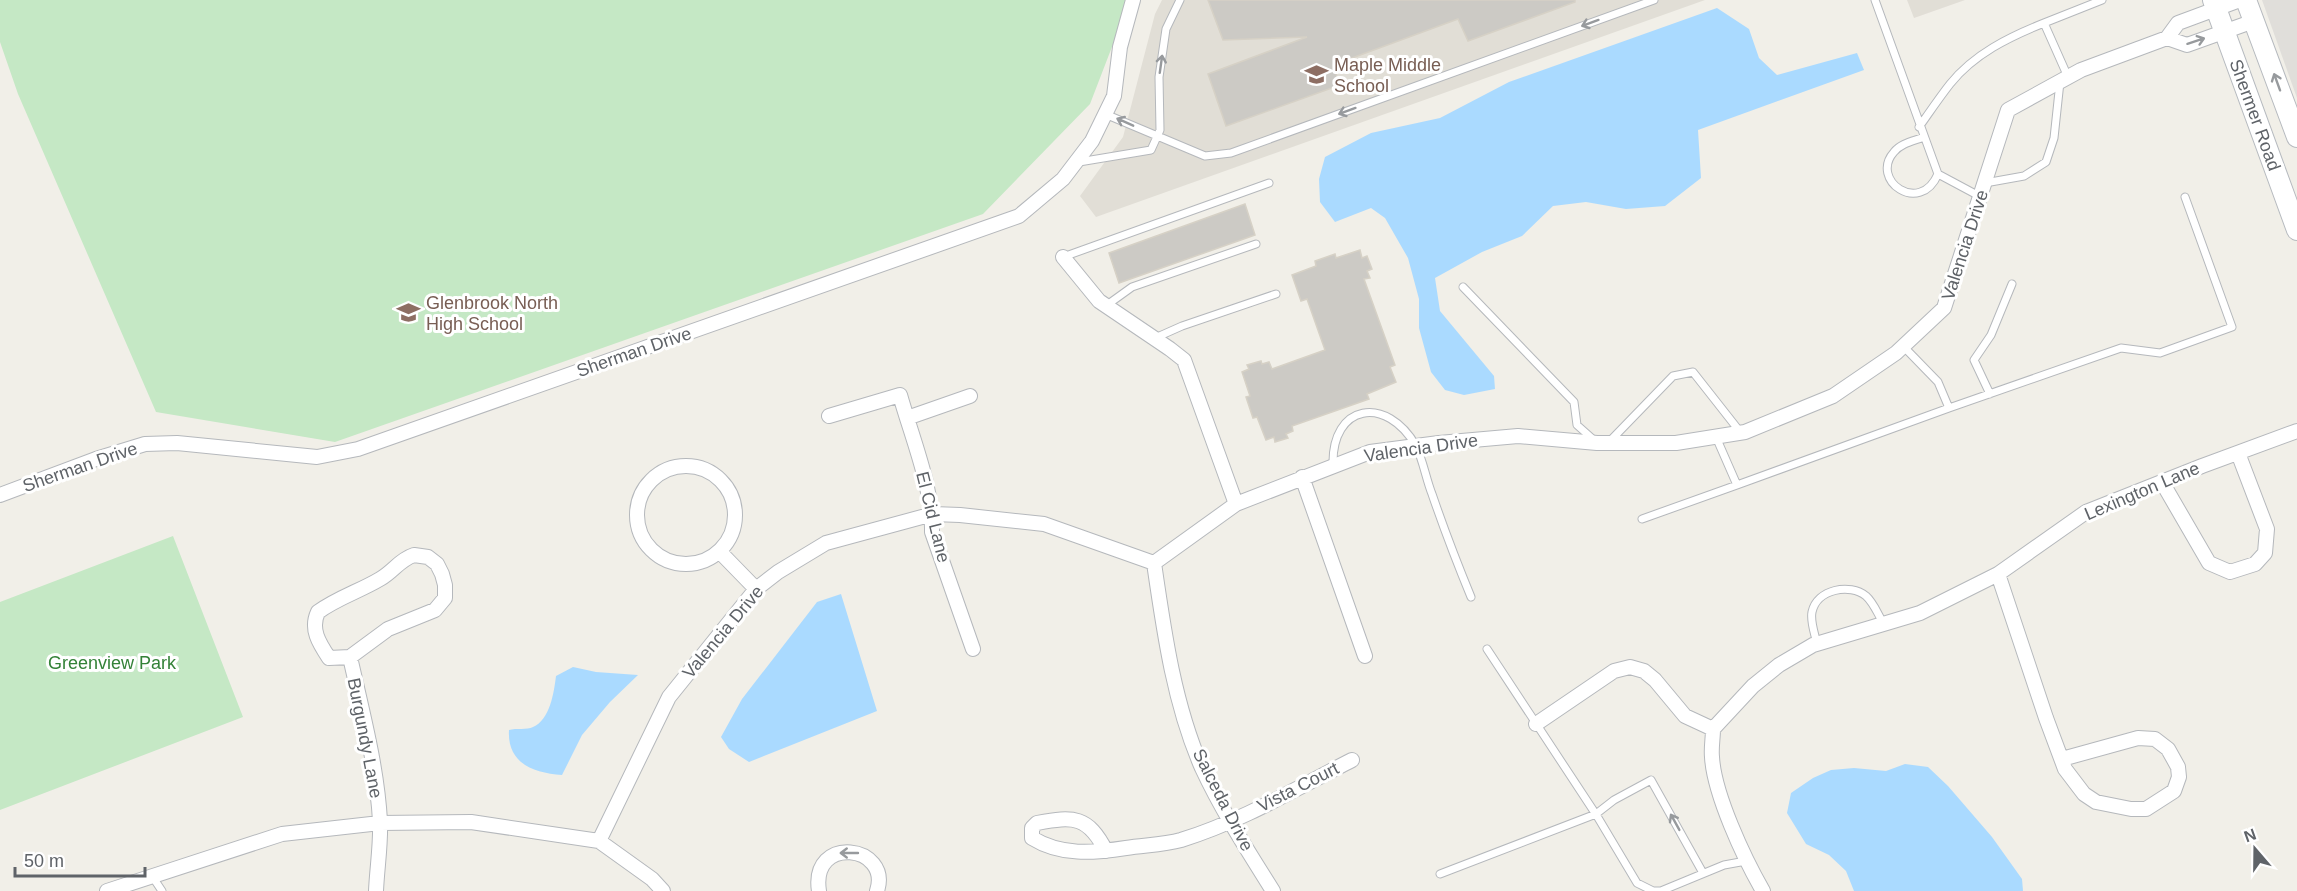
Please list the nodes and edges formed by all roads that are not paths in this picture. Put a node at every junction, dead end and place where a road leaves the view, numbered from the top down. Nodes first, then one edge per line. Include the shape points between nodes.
1 (1133, 0) edge
2 (1180, 0) edge
3 (1654, 0) edge
4 (1875, 0) edge
5 (2102, 0) edge
6 (2240, 0) edge
7 (2246, 0) edge
8 (1644, 2) edge
9 (2215, 4) edge
10 (2254, 21) junction
11 (2044, 22) junction
12 (2225, 31) junction
13 (2167, 38) junction
14 (2064, 79) junction
15 (1105, 114) junction
16 (1919, 127) junction
17 (1157, 136) junction
18 (1924, 137) junction
19 (2297, 137) edge
20 (1076, 162) junction
21 (1938, 174) junction
22 (1269, 183) dead end
23 (1985, 183) junction
24 (2185, 196) dead end
25 (1981, 197) junction
26 (2297, 230) edge
27 (1256, 244) dead end
28 (1063, 256) joint
29 (2012, 284) dead end
30 (1463, 287) dead end
31 (1276, 294) dead end
32 (1107, 305) junction
33 (1155, 338) junction
34 (1903, 346) junction
35 (1990, 394) junction
36 (970, 396) dead end
37 (1949, 408) junction
38 (830, 416) dead end
39 (907, 418) junction
40 (2297, 431) edge
41 (1741, 433) junction
42 (1716, 437) junction
43 (1603, 443) junction
44 (1416, 446) junction
45 (2238, 453) junction
46 (1333, 466) junction
47 (1302, 477) junction
48 (2162, 482) junction
49 (1737, 485) junction
50 (0, 495) edge
51 (1236, 504) junction
52 (933, 514) junction
53 (1642, 519) dead end
54 (719, 551) junction
55 (1154, 563) junction
56 (1998, 574) junction
57 (756, 589) junction
58 (1471, 597) dead end
59 (1884, 624) junction
60 (1816, 644) junction
61 (1487, 649) dead end
62 (973, 650) dead end
63 (1365, 656) dead end
64 (350, 657) junction
65 (1536, 724) junction
66 (1713, 729) junction
67 (2061, 759) junction
68 (1352, 760) dead end
69 (1596, 814) junction
70 (1229, 821) junction
71 (380, 823) junction
72 (599, 841) junction
73 (1106, 851) junction
74 (1746, 861) junction
75 (1703, 873) junction
76 (1440, 874) dead end
77 (152, 876) junction
78 (1760, 886) edge
79 (121, 889) edge
80 (106, 891) edge
81 (162, 891) edge
82 (376, 891) edge
83 (663, 891) edge
84 (819, 891) edge
85 (877, 891) edge
86 (1273, 891) edge
87 (1776, 891) edge

1 - 15 street, Sherman Drive via 1120,47 1113,96
17 -> 2 lane via 1166,29
3 - 8 lane
4 - 16 lane
5 - 11 lane
6 - 9 street, Valencia Drive
7 - 10 main road, Shermer Road
8 -> 17 lane via 1231,153 1204,156
9 - 12 main road, Shermer Road
9 - 13 street, Valencia Drive via 2178,23
10 - 12 street, Valencia Drive
19 -> 10 main road, Shermer Road
11 - 14 lane
11 - 16 lane via 1981,55 1951,83
13 -> 12 street, Valencia Drive via 2187,45
12 - 26 main road, Shermer Road
13 - 14 street, Valencia Drive
14 - 23 street, Valencia Drive via 2008,110
14 - 23 lane via 2046,162 2024,176
17 -> 15 lane
15 - 20 street, Sherman Drive
16 - 18 lane
17 - 20 lane via 1151,150
18 - 21 lane
18 - 21 lane via 1894,151 1888,173 1896,187 1912,194 1928,188
20 - 50 street, Sherman Drive via 1063,179 1019,216 358,449 317,458 177,443 145,444
21 - 25 lane
22 - 28 lane
23 - 25 street, Valencia Drive
24 - 35 lane via 2232,327 2160,352 2121,348
25 - 34 street, Valencia Drive via 1944,308
27 - 32 lane via 1132,287
28 - 32 street via 1099,301
29 - 35 lane via 1991,335 1974,360
30 - 43 lane via 1575,402 1576,425
31 - 33 lane
32 - 33 street
33 - 51 street via 1184,360
34 - 37 lane via 1938,382
34 - 41 street, Valencia Drive via 1833,396
35 - 37 lane
36 - 39 street
37 - 49 lane
38 - 39 street, El Cid Lane via 900,395
39 - 52 street, El Cid Lane
40 - 45 street, Lexington Lane
41 - 42 street, Valencia Drive
41 - 43 lane via 1693,372 1673,376
42 - 43 street, Valencia Drive via 1676,443
42 - 49 lane
43 - 44 street, Valencia Drive via 1518,436
44 - 46 street, Valencia Drive via 1370,452
44 - 46 lane via 1397,424 1379,412 1359,413 1346,422 1336,437
44 - 58 lane
45 - 48 street, Lexington Lane
45 - 48 street via 2267,529 2265,553 2254,564 2230,572 2209,563
46 - 47 street, Valencia Drive
47 - 51 street, Valencia Drive
47 - 63 street
48 - 56 street, Lexington Lane via 2086,512
49 - 53 lane
51 - 55 street, Valencia Drive
52 - 55 street, Valencia Drive via 1044,524
52 - 57 street, Valencia Drive via 826,543
52 - 62 street, El Cid Lane via 932,532
54 - 54 street via 732,532 735,510 722,482 695,467 665,471 652,480 637,510 638,527 656,555 688,564 705,561
54 - 57 street
55 - 70 street, Salceda Drive via 1179,704 1202,767
56 - 59 street, Lexington Lane via 1920,613
56 - 67 street
57 - 72 street, Valencia Drive via 669,697
59 - 60 street, Lexington Lane
59 - 60 lane via 1868,598 1857,590 1833,591 1816,603 1812,612
60 - 66 street, Lexington Lane via 1779,665 1753,686
61 - 65 lane
64 - 64 street, Burgundy Lane via 388,629 435,610 445,597 437,564 428,557 414,555 402,559 393,571 318,612 315,635 321,647 329,658
64 - 71 street, Burgundy Lane via 372,757
65 - 66 street via 1614,671 1630,667 1655,680 1685,716
65 - 69 lane
66 - 74 street via 1716,783
67 - 67 street via 2084,794 2096,802 2131,809 2146,808 2162,800 2174,791 2179,777 2168,749 2155,739 2138,738
68 - 70 street, Vista Court
69 - 75 lane via 1637,883 1645,888 1661,891
75 -> 69 lane via 1651,780
69 - 76 lane
70 - 73 street, Vista Court via 1179,840
70 - 86 street, Salceda Drive
71 - 72 street via 471,822
71 - 77 street via 282,834
71 - 82 street, Burgundy Lane
72 - 83 street
73 - 73 street, Vista Court via 1089,825 1074,819 1037,823 1032,828 1032,838 1060,850
74 - 75 lane
74 - 78 street
77 - 79 street
77 - 81 lane
78 - 87 street
79 - 80 street
85 -> 84 street via 874,865 850,851 831,856 824,863 819,871

